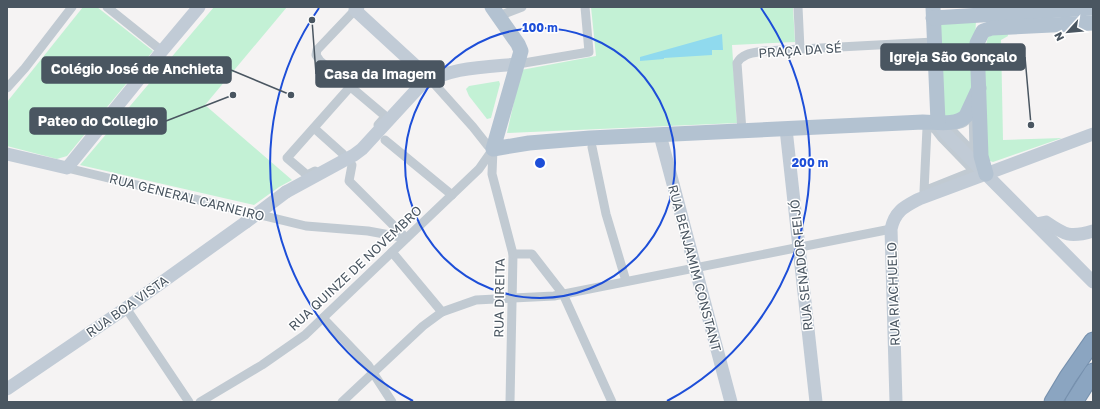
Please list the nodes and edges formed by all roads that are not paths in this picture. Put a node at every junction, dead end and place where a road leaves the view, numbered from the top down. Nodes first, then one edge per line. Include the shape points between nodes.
1 (72, 7) edge
2 (107, 7) edge
3 (200, 7) edge
4 (522, 7) edge
5 (585, 7) edge
6 (798, 7) edge
7 (356, 8) edge
8 (496, 12) edge
9 (933, 12) edge
10 (1089, 14) edge
11 (934, 42) junction
12 (800, 49) junction
13 (162, 51) junction
14 (518, 64) junction
15 (430, 79) junction
16 (350, 86) junction
17 (7, 88) edge
18 (979, 88) junction
19 (923, 122) junction
20 (938, 122) junction
21 (314, 128) junction
22 (786, 129) junction
23 (742, 131) junction
24 (1093, 134) edge
25 (660, 135) junction
26 (385, 140) dead end
27 (592, 147) dead end
28 (493, 149) junction
29 (974, 153) joint
30 (7, 154) edge
31 (343, 154) dead end
32 (352, 165) dead end
33 (67, 168) junction
34 (980, 173) junction
35 (452, 195) junction
36 (919, 199) junction
37 (1036, 224) junction
38 (891, 228) junction
39 (1093, 231) edge
40 (406, 238) junction
41 (799, 247) junction
42 (392, 252) junction
43 (513, 254) junction
44 (695, 268) junction
45 (626, 281) junction
46 (1093, 282) edge
47 (563, 294) junction
48 (512, 298) junction
49 (442, 312) junction
50 (130, 314) dead end
51 (323, 318) junction
52 (1093, 341) edge
53 (1093, 372) edge
54 (373, 373) junction
55 (7, 389) edge
56 (189, 402) edge
57 (200, 402) edge
58 (342, 402) edge
59 (392, 402) edge
60 (510, 402) edge
61 (612, 402) edge
62 (731, 402) edge
63 (816, 402) edge
64 (896, 402) edge
65 (1053, 402) edge
66 (1074, 402) edge

1 - 17 street
2 - 13 street
3 - 13 main road
4 - 8 street
5 - 14 street via 589,52
6 - 12 street
7 - 15 main road
7 - 16 street via 317,50 316,55
8 - 14 main road via 520,48
9 - 10 main road
9 - 11 main road
10 - 18 main road via 983,31 977,42
11 - 12 street, PRAÇA DA SÉ
11 - 20 main road
12 - 23 street, PRAÇA DA SÉ via 764,51 745,54 740,58 737,63
13 - 33 main road
14 - 15 main road via 468,69
14 - 28 main road
15 - 28 street
15 - 55 main road, RUA BOA VISTA, bridge via 420,86 354,155 286,192 126,308
16 - 21 street
16 - 21 street via 385,117 366,139 346,155 306,175 287,158
18 - 20 main road via 963,119
18 - 34 main road
19 - 20 main road
19 - 22 main road
19 - 36 street
20 - 34 main road
21 - 31 street
22 - 23 main road
22 - 41 main road, RUA SENADOR FEIJÓ
23 - 25 main road
24 - 34 main road, RUA RIACHUELO
25 - 28 main road via 590,138
25 - 44 main road, RUA BENJAMIM CONSTANT
26 - 35 street
27 - 45 street via 606,214
28 - 35 street, RUA QUINZE DE NOVEMBRO via 479,169
28 - 43 street, RUA DIREITA via 492,174
29 - 29 street via 948,126 965,122 973,109
30 - 33 main road, RUA GENERAL CARNEIRO
32 - 40 street via 349,181
33 - 40 street, RUA GENERAL CARNEIRO via 306,226 368,231
34 - 34 street via 934,128 927,128 924,191
34 - 36 main road, RUA RIACHUELO
34 - 37 main road
35 - 40 street, RUA QUINZE DE NOVEMBRO
36 - 38 main road, RUA RIACHUELO via 900,210
37 - 39 main road via 1046,222 1063,234
37 - 46 main road
38 - 41 street
38 - 64 main road, RUA RIACHUELO
40 - 42 street, RUA QUINZE DE NOVEMBRO
41 - 44 street
41 - 63 main road, RUA SENADOR FEIJÓ
42 - 49 street
42 - 51 street, RUA QUINZE DE NOVEMBRO
43 - 47 street via 532,254
43 - 48 street, RUA DIREITA
44 - 45 street
44 - 62 main road, RUA BENJAMIM CONSTANT
45 - 47 street
47 - 48 street
47 - 61 street
48 - 49 street via 476,300
48 - 60 street, RUA DIREITA
49 - 54 street via 423,326
50 - 56 street
51 - 54 street
51 - 57 street, RUA QUINZE DE NOVEMBRO via 305,335 279,353
52 - 65 highway
53 - 66 highway
54 - 58 street
54 - 59 street

